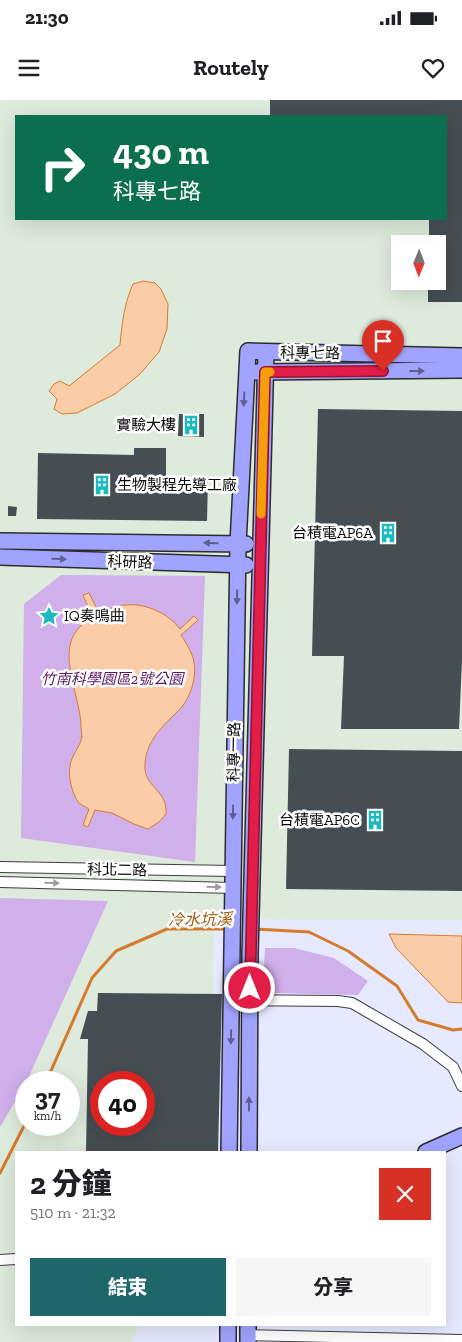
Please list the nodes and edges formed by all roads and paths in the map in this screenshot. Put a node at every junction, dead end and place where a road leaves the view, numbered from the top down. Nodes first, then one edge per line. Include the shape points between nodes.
1 (248, 351) joint
2 (266, 352) junction
3 (462, 356) edge
4 (462, 370) edge
5 (246, 372) junction
6 (265, 372) junction
7 (0, 541) edge
8 (238, 544) junction
9 (260, 544) junction
10 (0, 557) edge
11 (238, 565) junction
12 (260, 565) junction
13 (0, 867) edge
14 (232, 871) junction
15 (253, 873) junction
16 (0, 882) edge
17 (233, 888) junction
18 (253, 889) junction
19 (231, 1000) junction
20 (250, 1001) junction
21 (462, 1086) edge
22 (462, 1136) edge
23 (229, 1151) edge
24 (249, 1151) edge
25 (428, 1151) edge
26 (15, 1259) edge
27 (0, 1260) edge
28 (228, 1326) edge
29 (248, 1334) edge
30 (462, 1340) edge
31 (228, 1342) edge

1 - 2 street, 科專七路
1 - 5 street, 科專一路
2 - 3 street, 科專七路
2 - 6 street, 科專一路
6 -> 4 street, 科專七路
5 - 6 street, 科專七路
5 -> 8 street, 科專一路
6 - 9 street, 科專一路
8 -> 7 street, 科研路
8 - 9 street, 科研路
8 - 11 street, 科專一路
9 - 12 street, 科專一路
10 -> 11 street, 科研路
11 - 12 street, 科研路
11 -> 14 street, 科專一路
12 - 15 street, 科專一路
13 - 14 street, 科北二路
14 - 15 street
14 - 17 street, 科專一路
15 - 18 street, 科專一路
16 -> 17 street, 科北二路
17 - 18 street
17 - 19 street, 科專一路
18 - 20 street, 科專一路
19 - 20 street
19 -> 23 street, 科專一路
20 - 21 street via 352,1003 423,1044 453,1067
24 -> 20 street, 科專一路
22 - 25 street
26 - 27 street
28 - 31 street
29 - 30 street

